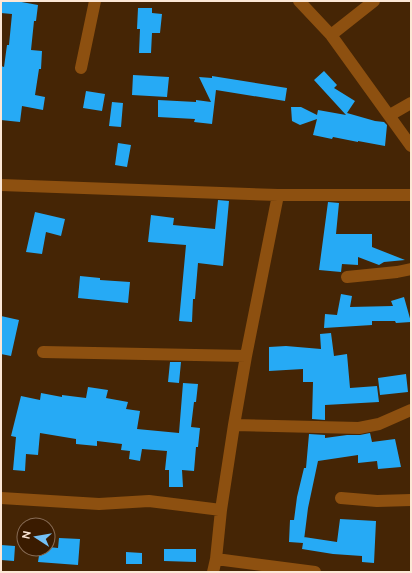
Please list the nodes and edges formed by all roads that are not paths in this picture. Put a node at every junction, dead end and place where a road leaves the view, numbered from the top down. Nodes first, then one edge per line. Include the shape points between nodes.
1 (95, 1) edge
2 (299, 1) edge
3 (374, 1) edge
4 (331, 35) junction
5 (81, 68) dead end
6 (411, 103) edge
7 (390, 115) junction
8 (411, 146) edge
9 (1, 185) edge
10 (278, 195) junction
11 (411, 195) edge
12 (411, 269) edge
13 (347, 277) dead end
14 (43, 352) dead end
15 (246, 356) junction
16 (411, 410) edge
17 (234, 425) junction
18 (1, 498) edge
19 (341, 498) dead end
20 (411, 500) edge
21 (221, 510) junction
22 (216, 559) junction
23 (213, 572) edge
24 (315, 572) edge

1 - 5 street
2 - 4 street
3 - 4 street
4 - 7 street
6 - 7 street
7 - 8 street
9 - 10 street
10 - 11 street
10 - 15 street
12 - 13 street
14 - 15 street
15 - 17 street
16 - 17 street via 379,424 359,428
17 - 21 street
18 - 21 street via 100,504 148,501
19 - 20 street
21 - 22 street
22 - 23 street
22 - 24 street

